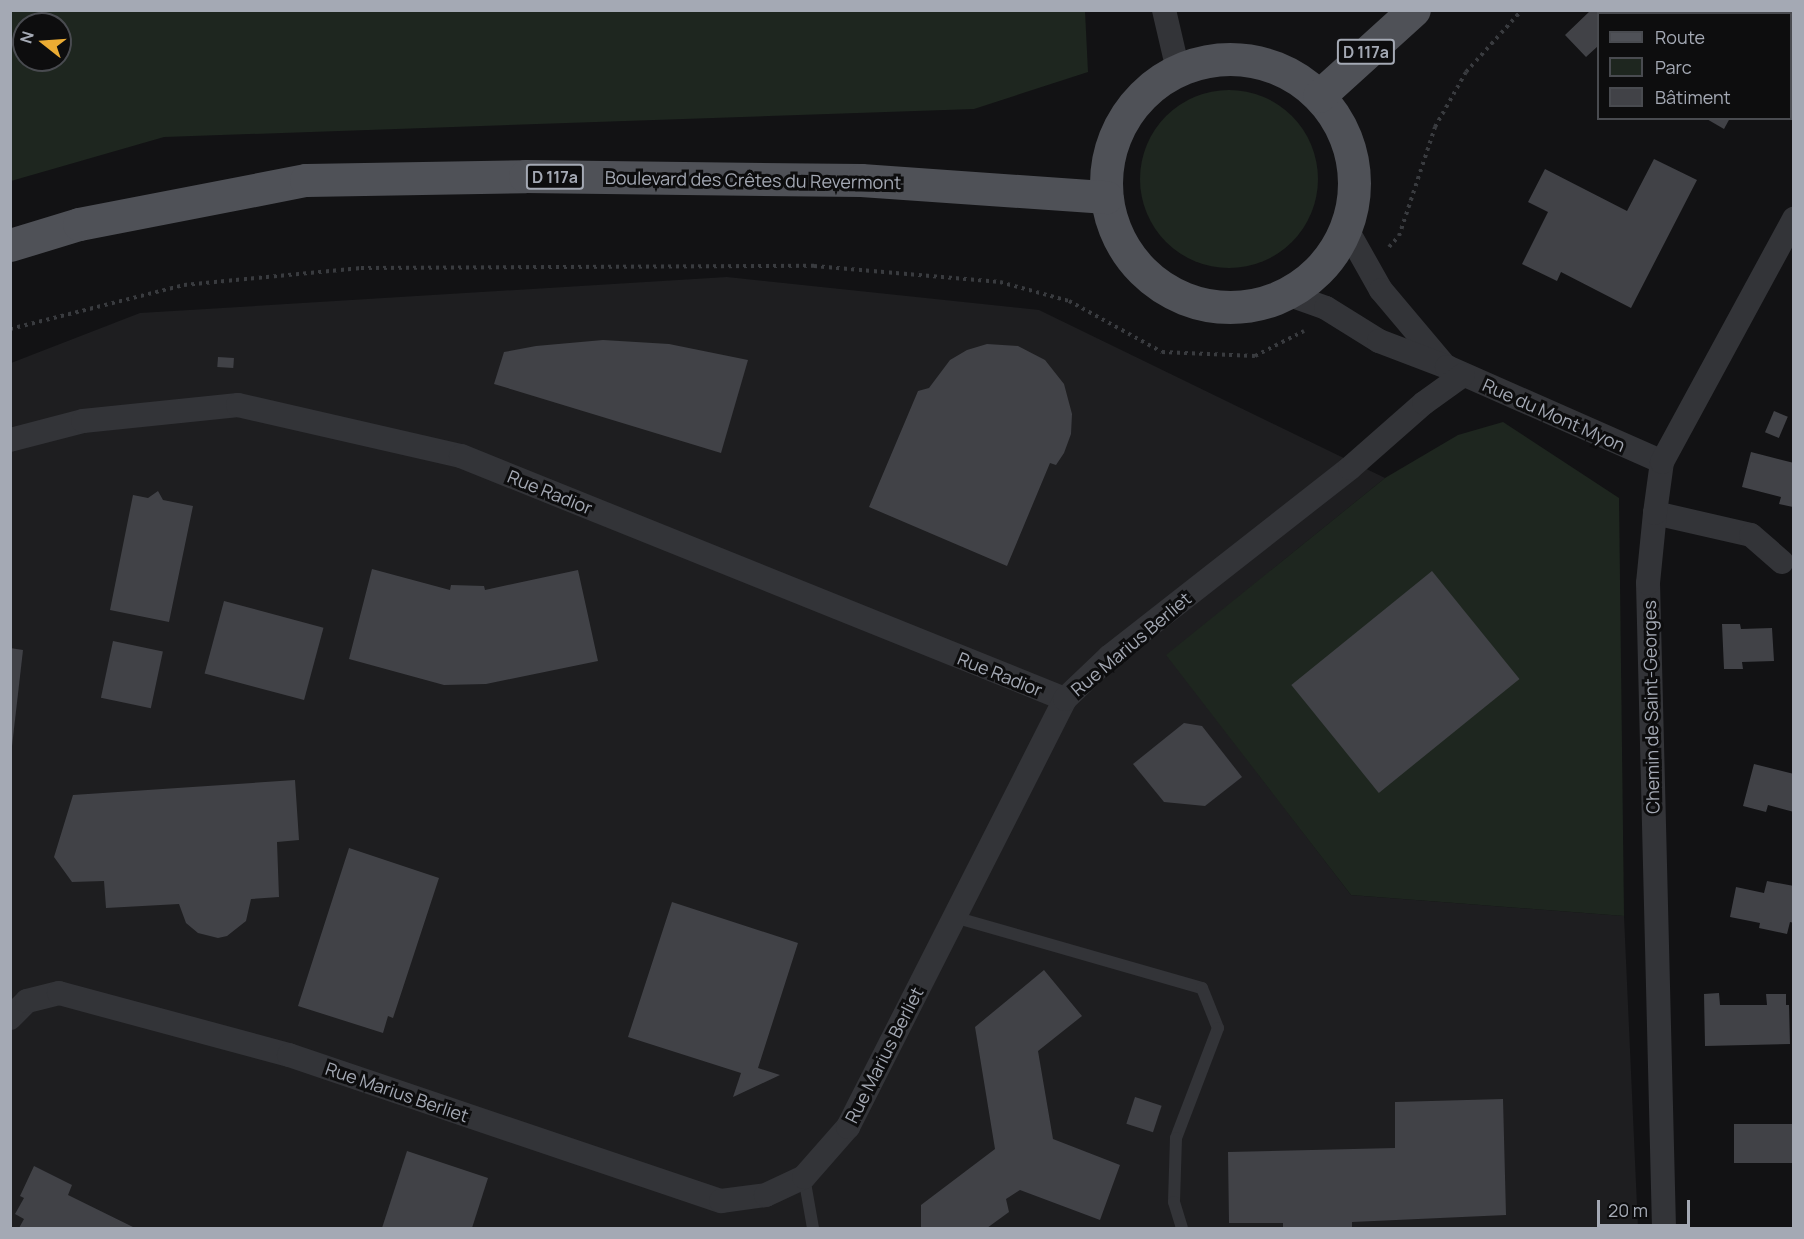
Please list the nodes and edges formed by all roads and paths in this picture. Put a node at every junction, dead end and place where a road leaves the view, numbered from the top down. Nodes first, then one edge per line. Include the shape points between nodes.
1 (1164, 10) edge
2 (1414, 10) edge
3 (1522, 10) edge
4 (1178, 70) junction
5 (1319, 96) junction
6 (1106, 197) junction
7 (1794, 219) edge
8 (1346, 228) junction
9 (10, 245) edge
10 (1370, 269) junction
11 (1287, 294) junction
12 (1336, 314) junction
13 (10, 329) edge
14 (1455, 371) junction
15 (10, 440) edge
16 (1662, 462) junction
17 (1655, 513) junction
18 (1782, 562) dead end
19 (1065, 699) junction
20 (954, 917) junction
21 (10, 1018) edge
22 (804, 1177) junction
23 (813, 1228) edge
24 (1182, 1228) edge
25 (1664, 1228) edge

1 - 4 street
2 - 5 main road, D 117a
3 - 10 path via 1466,72 1435,127 1399,236
4 - 5 main road via 1215,59 1253,60 1289,73
4 - 6 main road via 1146,91 1122,122 1108,158
5 - 8 main road via 1340,125 1352,158 1354,193
6 - 9 main road, Boulevard des Crêtes du Revermont / D 117a via 861,180 525,176 306,180 79,224
6 - 11 main road via 1116,236 1139,269 1171,294 1209,306 1249,307
7 - 16 street, Chemin de Saint-Georges
8 - 10 street, Rue du Mont Myon
8 - 11 main road via 1332,255 1312,277
10 - 14 street, Rue du Mont Myon via 1381,290
11 - 12 street, Rue du Mont Myon
12 - 13 path via 1255,356 1162,352 1069,301 1000,282 814,266 373,268 184,285
12 - 14 street, Rue du Mont Myon via 1379,341
14 - 16 street, Rue du Mont Myon
14 - 19 street, Rue Marius Berliet via 1424,404 1350,468 1109,657
15 - 19 street, Rue Radior via 83,421 238,405 461,456
16 - 17 street, Chemin de Saint-Georges
17 - 18 street via 1751,535
17 - 25 street, Chemin de Saint-Georges via 1648,583
19 - 20 street, Rue Marius Berliet
20 - 22 street, Rue Marius Berliet via 848,1127
20 - 24 lane via 1202,988 1218,1028 1176,1138 1174,1202
21 - 22 street, Rue Marius Berliet via 27,1001 59,993 289,1055 721,1201 766,1195
22 - 23 lane

